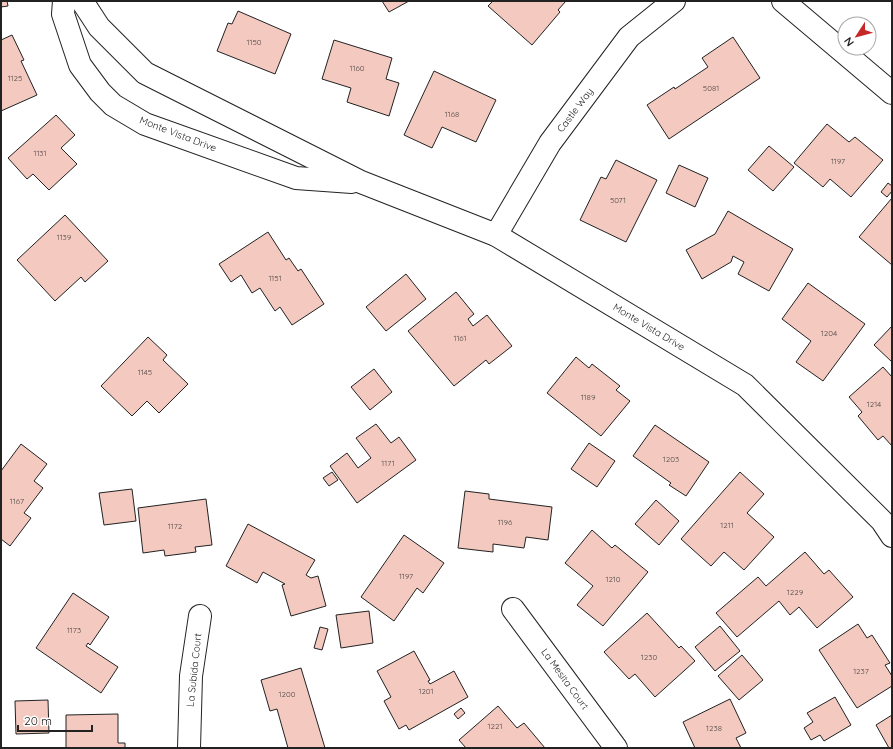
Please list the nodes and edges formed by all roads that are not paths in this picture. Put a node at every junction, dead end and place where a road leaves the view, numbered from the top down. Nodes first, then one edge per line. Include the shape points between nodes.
1 (64, 1) edge
2 (82, 1) edge
3 (674, 1) edge
4 (783, 1) edge
5 (892, 94) edge
6 (361, 182) junction
7 (496, 235) junction
8 (892, 536) edge
9 (513, 609) dead end
10 (200, 616) dead end
11 (189, 748) edge
12 (616, 748) edge

1 - 6 street, Monte Vista Drive via 63,14 80,65 100,92 114,105 145,124 296,178
2 - 6 street, Monte Vista Drive via 99,27 145,73
3 - 7 street, Castle Way via 629,37 550,142
4 - 5 street
6 - 7 street, Monte Vista Drive
7 - 8 street, Monte Vista Drive via 745,385 882,521
9 - 12 street, La Mesita Court
10 - 11 street, La Subida Court via 191,676

